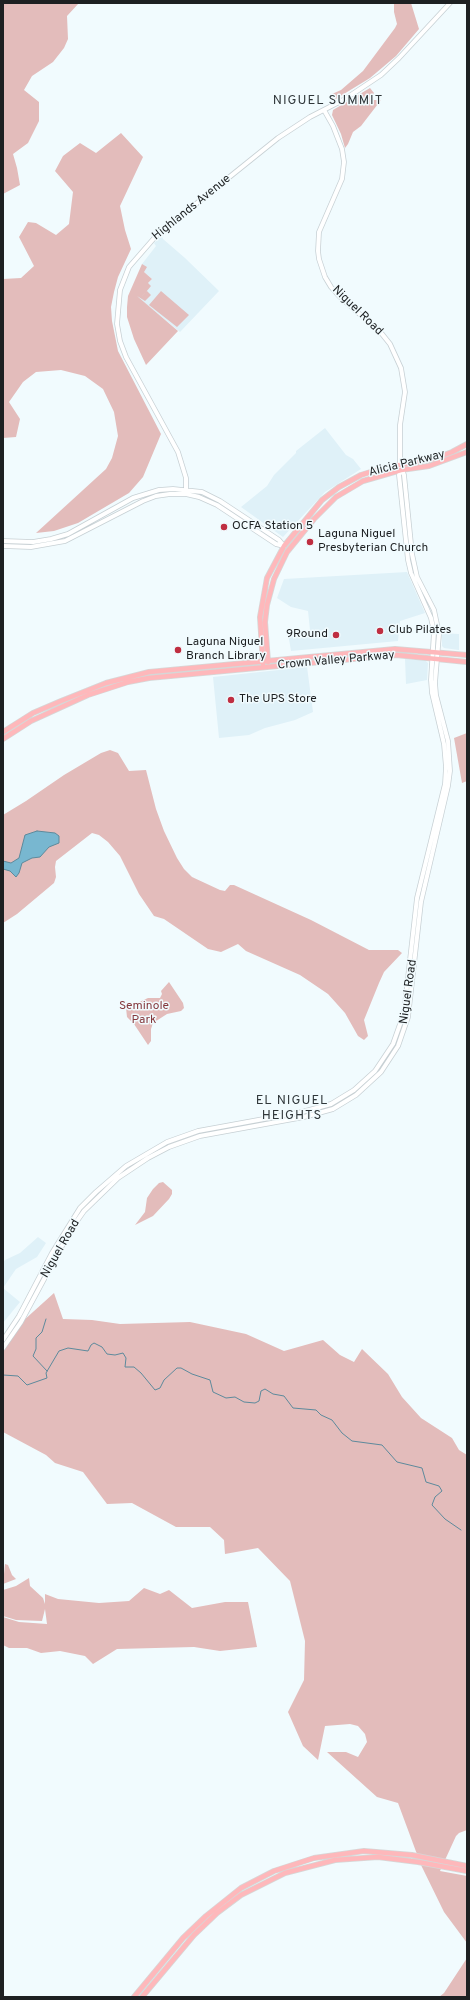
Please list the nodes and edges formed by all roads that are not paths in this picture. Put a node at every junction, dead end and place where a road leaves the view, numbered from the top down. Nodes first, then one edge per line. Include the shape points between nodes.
1 (450, 3) edge
2 (324, 110) junction
3 (467, 444) edge
4 (467, 452) edge
5 (400, 467) junction
6 (186, 492) junction
7 (324, 500) junction
8 (333, 500) junction
9 (126, 503) junction
10 (322, 511) junction
11 (106, 520) junction
12 (88, 523) junction
13 (3, 541) edge
14 (13, 542) junction
15 (4, 546) edge
16 (21, 546) junction
17 (284, 546) junction
18 (417, 576) junction
19 (417, 587) junction
20 (425, 592) junction
21 (261, 604) junction
22 (267, 605) junction
23 (354, 653) junction
24 (435, 655) junction
25 (467, 655) edge
26 (354, 659) junction
27 (265, 661) junction
28 (467, 662) edge
29 (266, 667) junction
30 (128, 682) junction
31 (106, 683) junction
32 (88, 695) junction
33 (440, 720) junction
34 (3, 732) edge
35 (3, 739) edge
36 (419, 918) junction
37 (413, 934) junction
38 (415, 952) junction
39 (54, 1254) junction
40 (4, 1343) edge
41 (467, 1866) edge
42 (467, 1871) edge
43 (134, 1997) edge
44 (142, 1997) edge

1 - 2 main road, Highlands Avenue via 381,75
2 - 5 main road, Niguel Road via 342,149 344,162 342,179 319,232 319,259 331,287 382,334 399,362 405,392 399,432
2 - 6 main road, Highlands Avenue via 278,138 156,236 129,267 120,290 117,324 120,341 126,357 178,452 186,478
3 - 5 main road, Alicia Parkway via 433,459
4 - 5 main road, Alicia Parkway via 429,466
5 - 7 main road, Alicia Parkway via 361,475 339,487
5 - 8 main road, Alicia Parkway via 363,481
5 - 18 main road, Niguel Road via 404,475 412,554
5 - 19 main road, Niguel Road via 408,560
6 - 9 main road via 159,490
6 - 11 main road via 156,496
6 - 17 main road via 217,505 276,544
7 - 8 main road
7 - 10 main road
7 - 17 main road, Alicia Parkway
8 - 10 main road, Alicia Parkway
9 - 11 main road via 108,515
9 - 12 main road
10 - 22 main road, Alicia Parkway via 286,554 274,579
11 - 12 main road
11 - 16 main road via 65,540 48,545
12 - 14 main road via 68,534 51,539
13 - 14 main road
14 - 15 main road
14 - 16 main road
15 - 16 main road
17 - 21 main road, Alicia Parkway via 267,578
18 - 19 main road
18 - 20 main road, Niguel Road
19 - 20 main road
19 - 24 main road, Niguel Road via 431,618
20 - 24 main road, Niguel Road via 436,618 439,634
21 - 22 main road
21 - 27 main road, Alicia Parkway via 260,638
22 - 27 main road, Alicia Parkway
23 - 24 main road, Crown Valley Parkway via 395,650
23 - 26 main road
23 - 27 main road, Crown Valley Parkway
24 - 25 main road, Crown Valley Parkway
24 - 26 main road, Crown Valley Parkway
24 - 28 main road, Crown Valley Parkway
24 - 33 main road, Niguel Road via 435,683
26 - 29 main road, Crown Valley Parkway
27 - 29 main road, Alicia Parkway
27 - 31 main road, Crown Valley Parkway via 150,672
29 - 30 main road, Crown Valley Parkway
30 - 31 main road via 125,680
30 - 32 main road, Crown Valley Parkway
31 - 32 main road
31 - 34 main road, Crown Valley Parkway via 33,713
32 - 35 main road, Crown Valley Parkway via 31,721
33 - 36 main road, Niguel Road via 448,742 450,771
33 - 37 main road, Niguel Road via 445,749 445,784 417,898
36 - 37 main road
36 - 38 main road, Niguel Road
37 - 38 main road
37 - 39 main road, Niguel Road via 404,1013 400,1027 387,1055 375,1071 354,1090 317,1109 198,1131 145,1153 116,1173 80,1208
38 - 39 main road, Niguel Road via 409,1012 404,1032 391,1059 361,1091 333,1109 319,1114 200,1136 148,1158 118,1178 98,1197
39 - 40 main road, Niguel Road
41 - 43 main road via 417,1856 364,1851 314,1858 274,1871 241,1888 206,1916 183,1938
42 - 44 main road via 378,1857 335,1860 285,1873 241,1895 217,1913 194,1934

